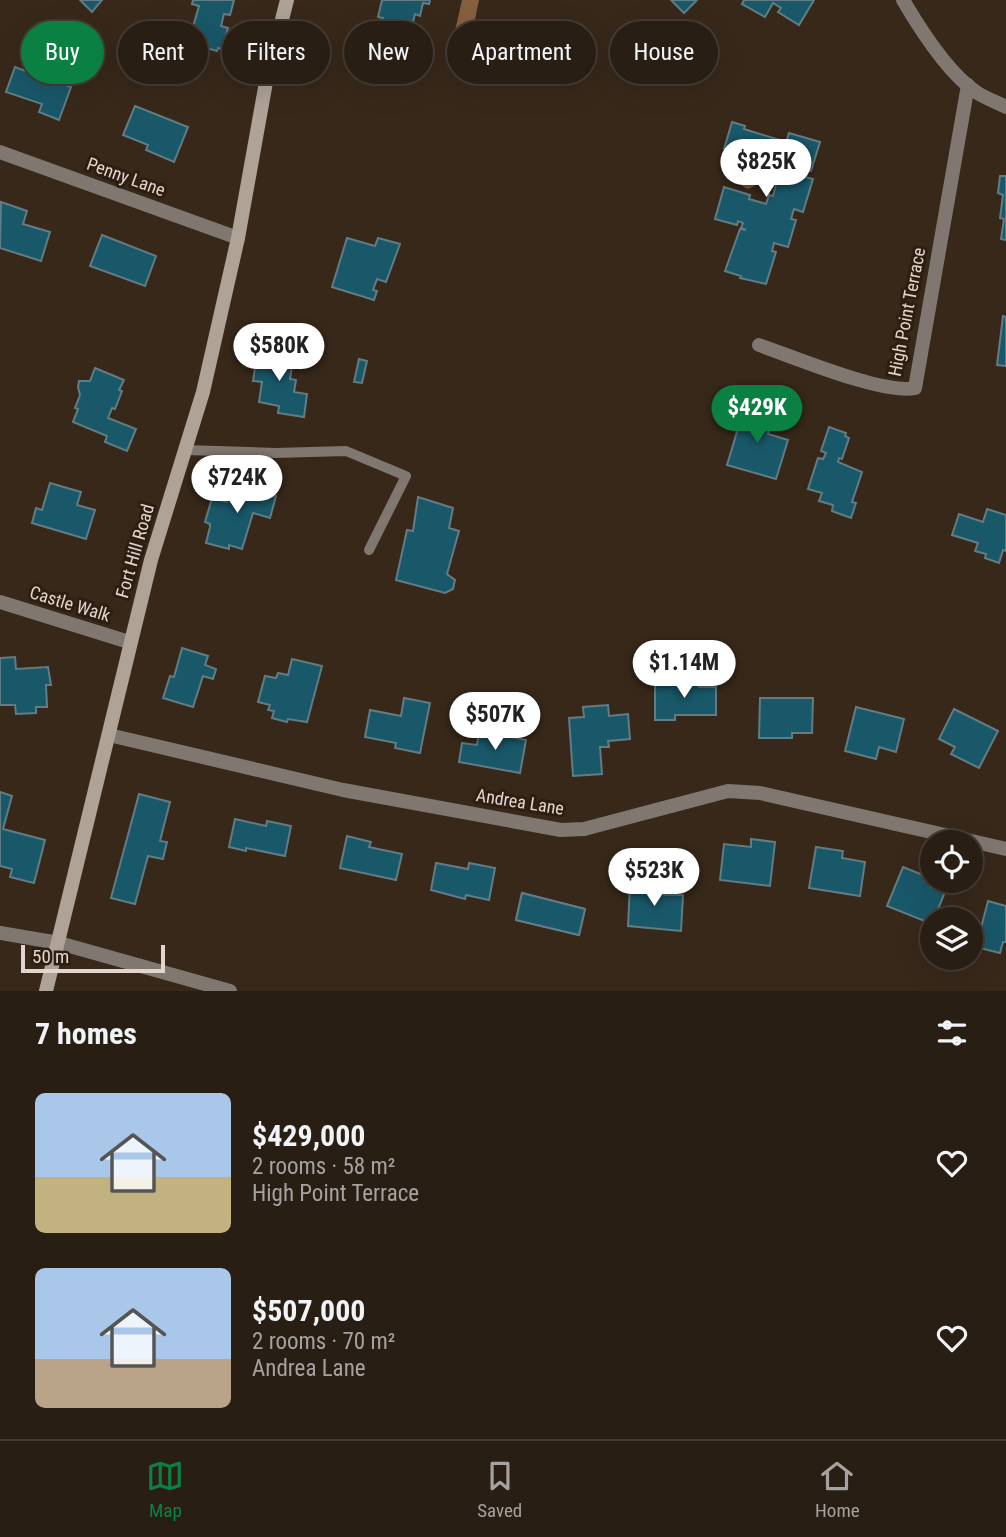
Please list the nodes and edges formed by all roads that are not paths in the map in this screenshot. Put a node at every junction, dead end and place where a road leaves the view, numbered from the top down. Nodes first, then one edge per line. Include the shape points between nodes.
1 (287, 0) edge
2 (904, 0) edge
3 (968, 85) junction
4 (1006, 107) edge
5 (0, 152) edge
6 (238, 238) junction
7 (760, 345) dead end
8 (185, 450) junction
9 (369, 550) dead end
10 (0, 602) edge
11 (129, 642) junction
12 (109, 735) junction
13 (1006, 849) edge
14 (0, 933) edge
15 (58, 943) junction
16 (46, 991) edge
17 (230, 991) edge

1 - 6 street, Fort Hill Road via 266,82
2 - 3 street via 953,71
3 - 4 street
3 - 7 street, High Point Terrace via 915,388 875,385
5 - 6 street, Penny Lane
6 - 8 street, Fort Hill Road
8 - 9 lane via 346,451 405,476
8 - 11 street, Fort Hill Road
10 - 11 street, Castle Walk
11 - 12 street, Fort Hill Road
12 - 13 street, Andrea Lane via 343,790 561,830 584,829 728,790 760,793
12 - 15 street, Fort Hill Road
14 - 15 street
15 - 16 street, Fort Hill Road
15 - 17 street

